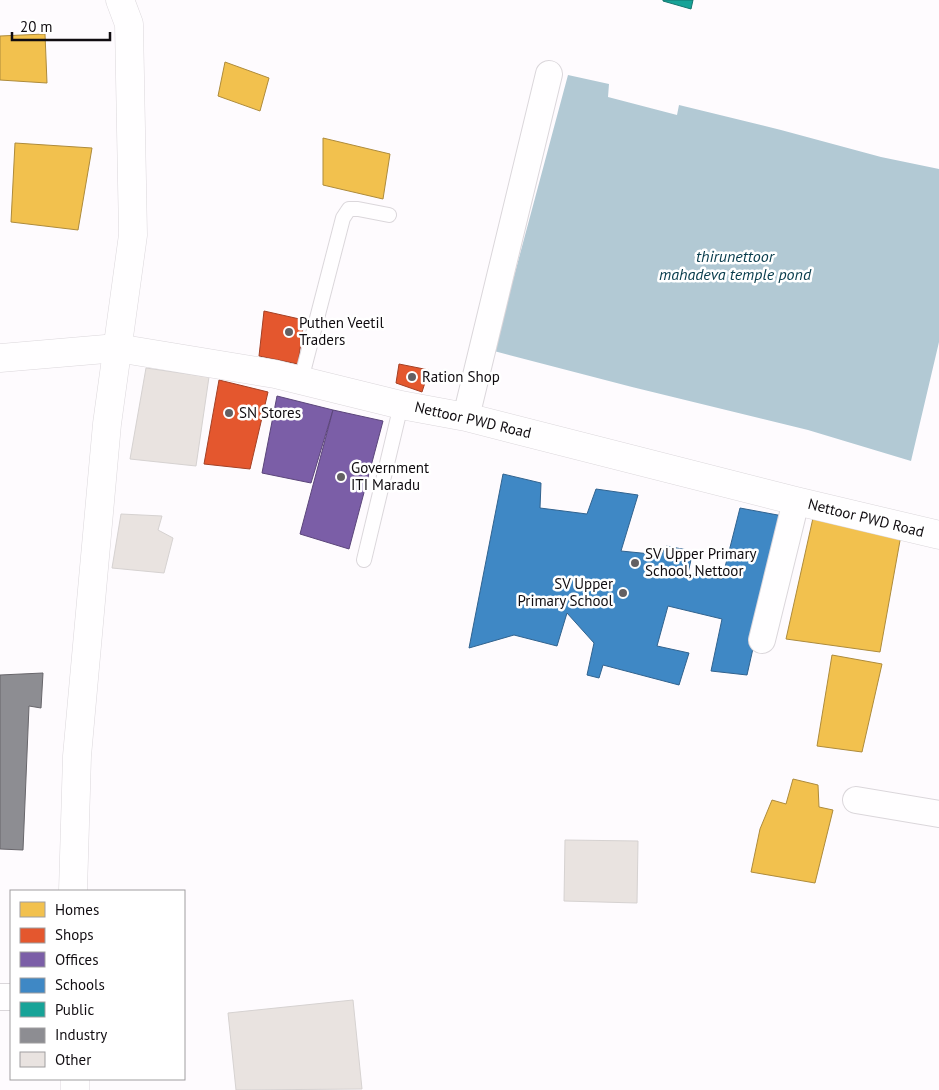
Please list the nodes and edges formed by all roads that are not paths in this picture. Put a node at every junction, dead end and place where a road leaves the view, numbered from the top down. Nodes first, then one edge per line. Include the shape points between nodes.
1 (120, 0) edge
2 (549, 74) dead end
3 (389, 215) dead end
4 (117, 348) junction
5 (0, 358) edge
6 (301, 380) junction
7 (401, 404) junction
8 (466, 417) junction
9 (796, 501) junction
10 (939, 536) edge
11 (364, 560) dead end
12 (762, 640) dead end
13 (856, 800) dead end
14 (939, 814) edge
15 (73, 890) edge

1 - 4 street via 129,24 133,235
2 - 8 street
3 - 6 lane via 358,208 349,209 343,218
4 - 5 street, Nettoor PWD Road
4 - 6 street, Nettoor PWD Road
4 - 15 street via 107,424 77,756
6 - 7 street, Nettoor PWD Road
7 - 8 street, Nettoor PWD Road
7 - 11 lane
8 - 9 street, Nettoor PWD Road
9 - 10 street, Nettoor PWD Road
9 - 12 street
13 - 14 street

